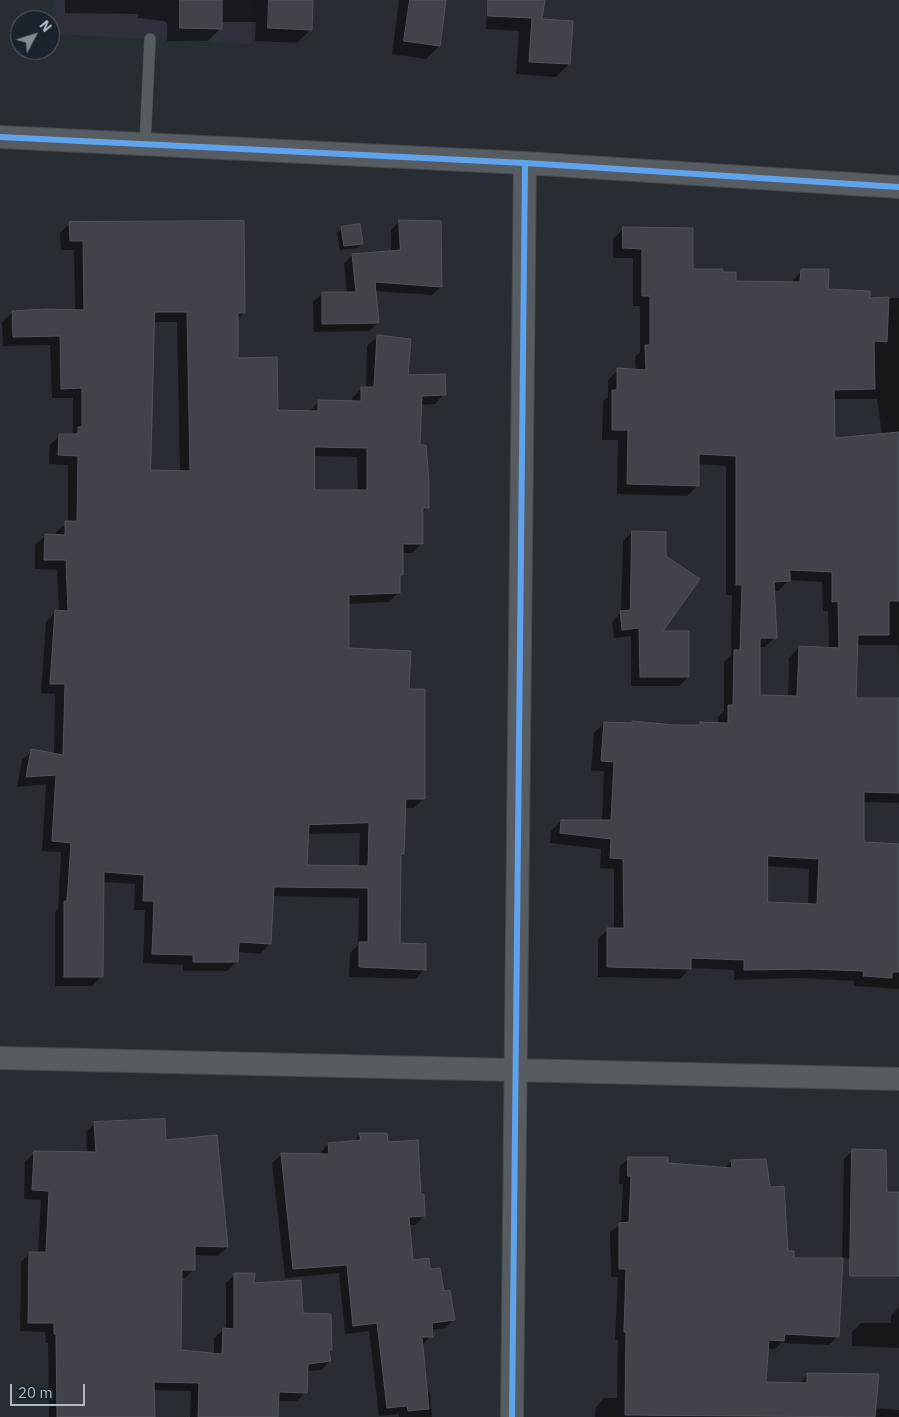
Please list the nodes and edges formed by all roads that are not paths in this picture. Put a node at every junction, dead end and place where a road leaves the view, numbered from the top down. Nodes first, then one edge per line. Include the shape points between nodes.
1 (150, 39) dead end
2 (0, 137) edge
3 (145, 144) junction
4 (525, 163) junction
5 (899, 187) edge
6 (0, 1058) edge
7 (515, 1072) junction
8 (899, 1079) edge
9 (512, 1417) edge

1 - 3 lane
2 - 3 street
3 - 4 street
4 - 5 street
4 - 7 street
6 - 7 street
7 - 8 street
7 - 9 street

